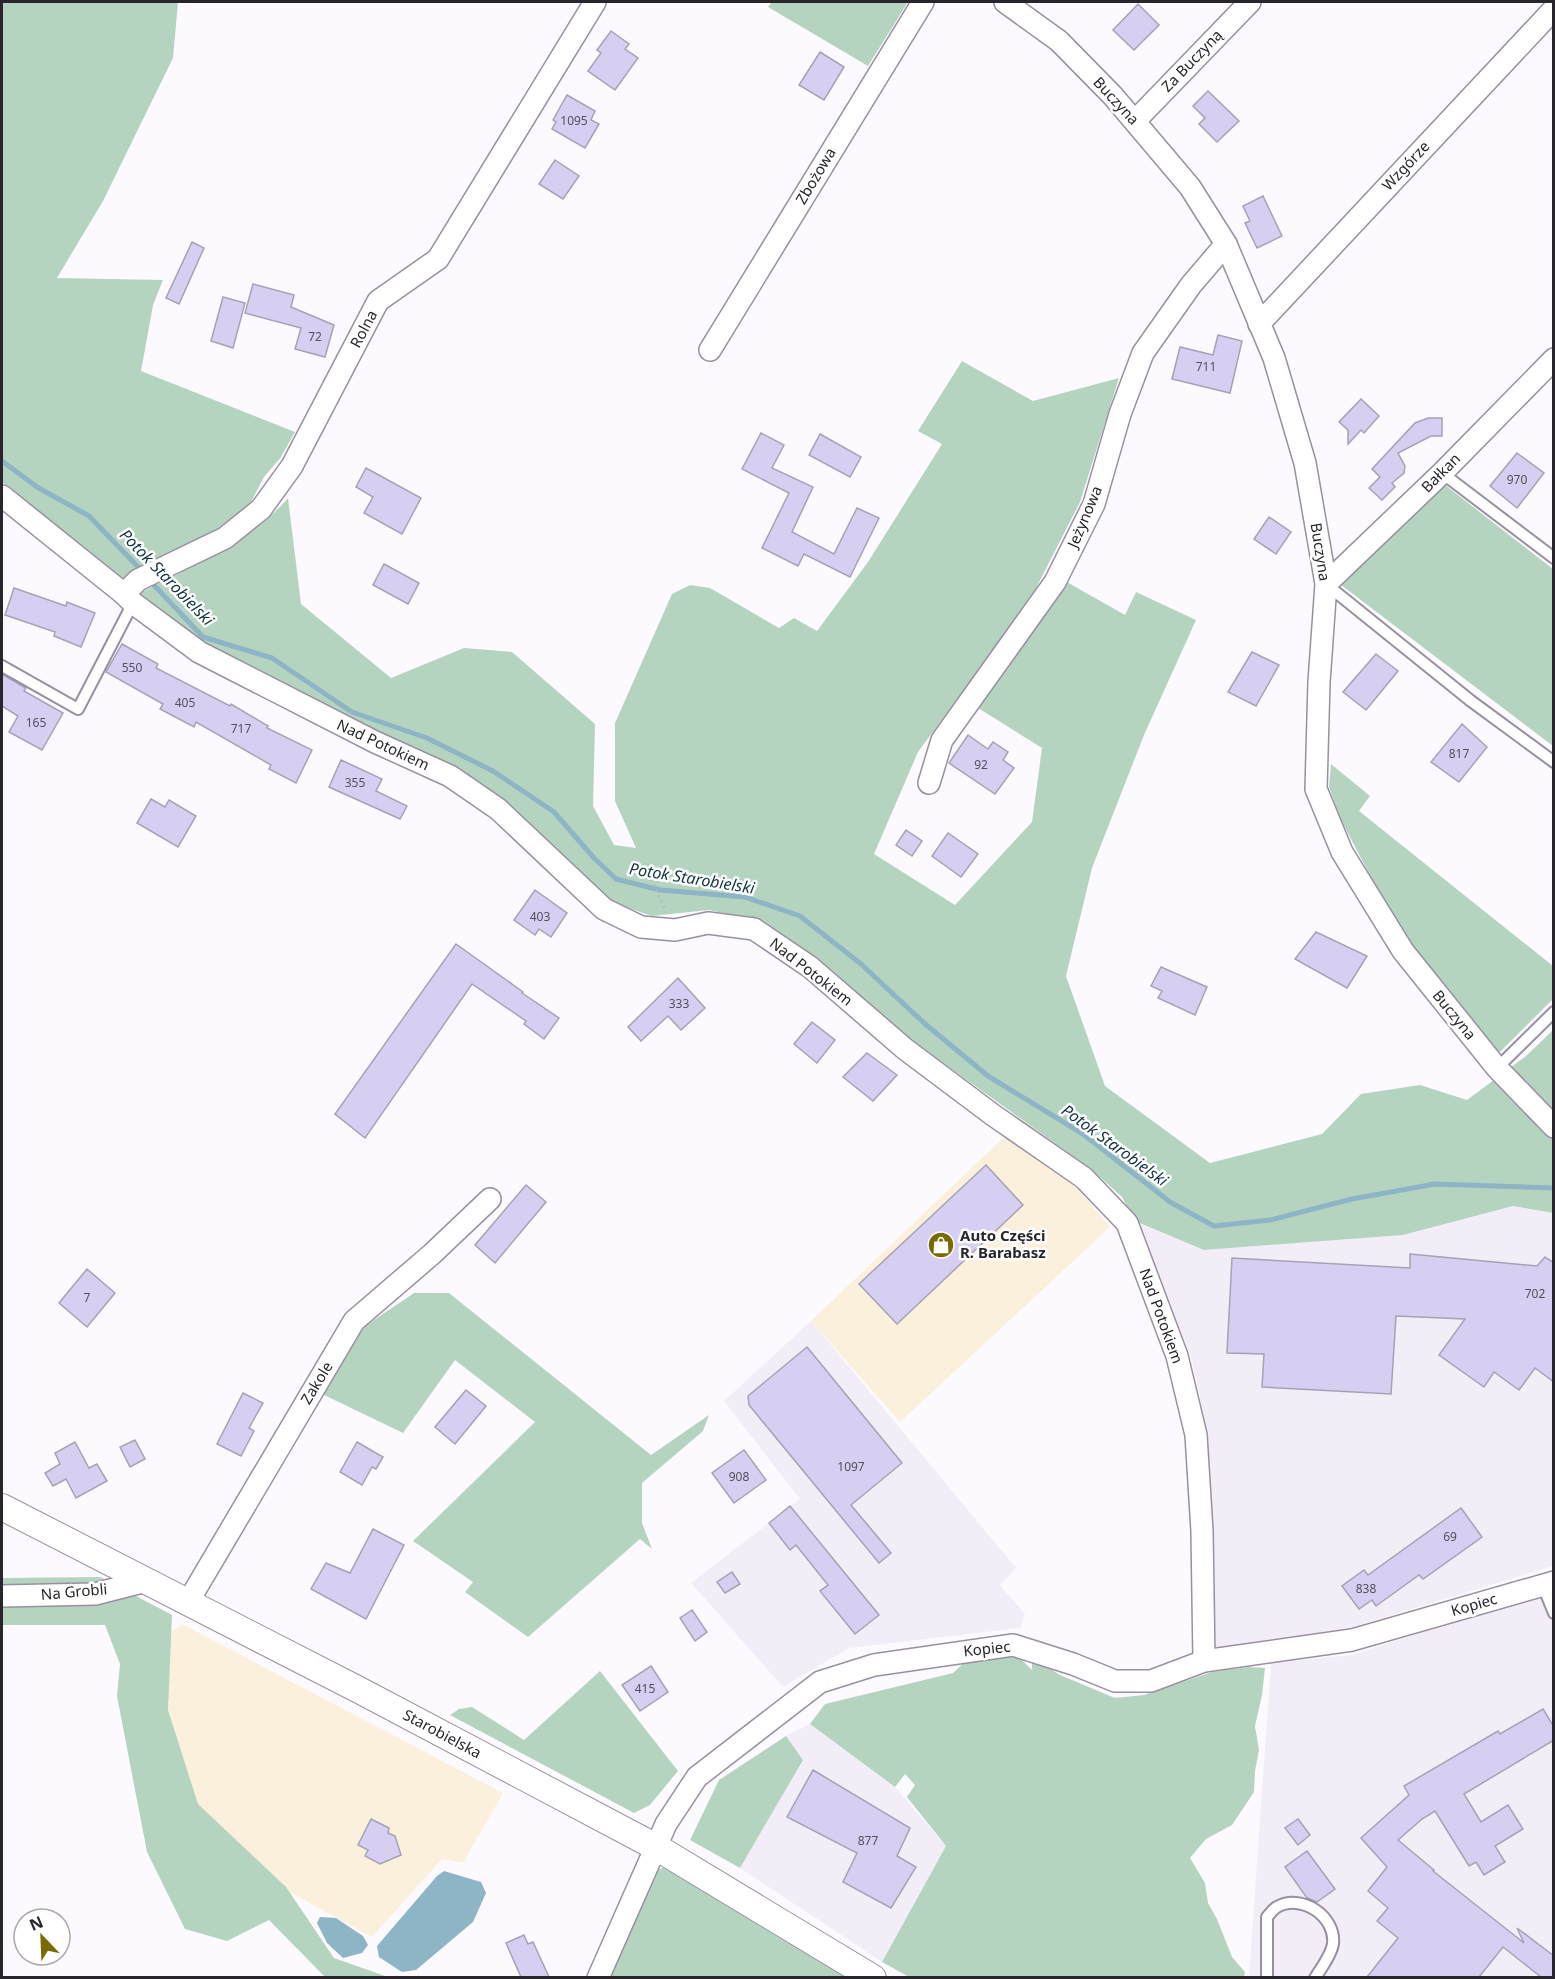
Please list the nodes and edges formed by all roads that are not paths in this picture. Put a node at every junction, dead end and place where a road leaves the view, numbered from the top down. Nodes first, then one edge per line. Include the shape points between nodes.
1 (595, 2) edge
2 (923, 2) edge
3 (1005, 2) edge
4 (1250, 2) edge
5 (1554, 9) edge
6 (1135, 121) junction
7 (1226, 244) junction
8 (1259, 324) junction
9 (710, 350) dead end
10 (1554, 359) edge
11 (1443, 472) junction
12 (2, 496) edge
13 (1554, 558) edge
14 (1326, 584) junction
15 (137, 587) junction
16 (2, 666) edge
17 (1554, 762) edge
18 (928, 783) dead end
19 (1554, 1012) edge
20 (1497, 1068) junction
21 (1554, 1127) edge
22 (490, 1199) dead end
23 (2, 1507) edge
24 (146, 1581) junction
25 (1548, 1584) edge
26 (2, 1596) edge
27 (188, 1602) junction
28 (1554, 1613) edge
29 (1204, 1661) junction
30 (656, 1847) junction
31 (598, 1977) edge
32 (873, 1977) edge
33 (1268, 1977) edge
34 (1315, 1977) edge

1 - 15 street, Rolna via 438,259 378,301 292,466 261,509 225,538
2 - 9 street, Zbożowa
3 - 6 street, Buczyna via 1059,41
4 - 6 street, Za Buczyną
5 - 8 street, Wzgórze
6 - 7 street, Buczyna via 1190,187
7 - 8 street, Buczyna
7 - 18 street, Jeżynowa via 1191,285 1143,353 1120,414 1094,504 1055,582 942,740
8 - 14 street, Buczyna via 1274,358 1305,464
10 - 11 street, Bałkan
11 - 13 lane
11 - 14 street, Bałkan
12 - 15 street, Nad Potokiem
14 - 17 lane
14 - 20 street, Buczyna via 1316,789 1342,852 1403,951
15 - 16 lane via 78,709
15 - 29 street, Nad Potokiem via 199,652 450,776 498,809 604,909 640,927 675,930 708,923 754,930 810,967 914,1055 1092,1186 1127,1224 1177,1356 1196,1435
19 - 20 lane
20 - 21 street, Buczyna
22 - 27 street, Zakole via 354,1321
23 - 24 street, Starobielska
24 - 26 street, Na Grobli via 95,1594
24 - 27 street, Starobielska
25 - 28 lane
25 - 29 street, Kopiec via 1352,1640
27 - 30 street, Starobielska
29 - 30 street, Kopiec via 1151,1681 1115,1681 1013,1645 874,1665 820,1682 697,1777
30 - 31 street, Kopiec
30 - 32 street, Starobielska
33 - 34 lane via 1267,1917 1275,1908 1300,1903 1316,1909 1329,1922 1333,1944

